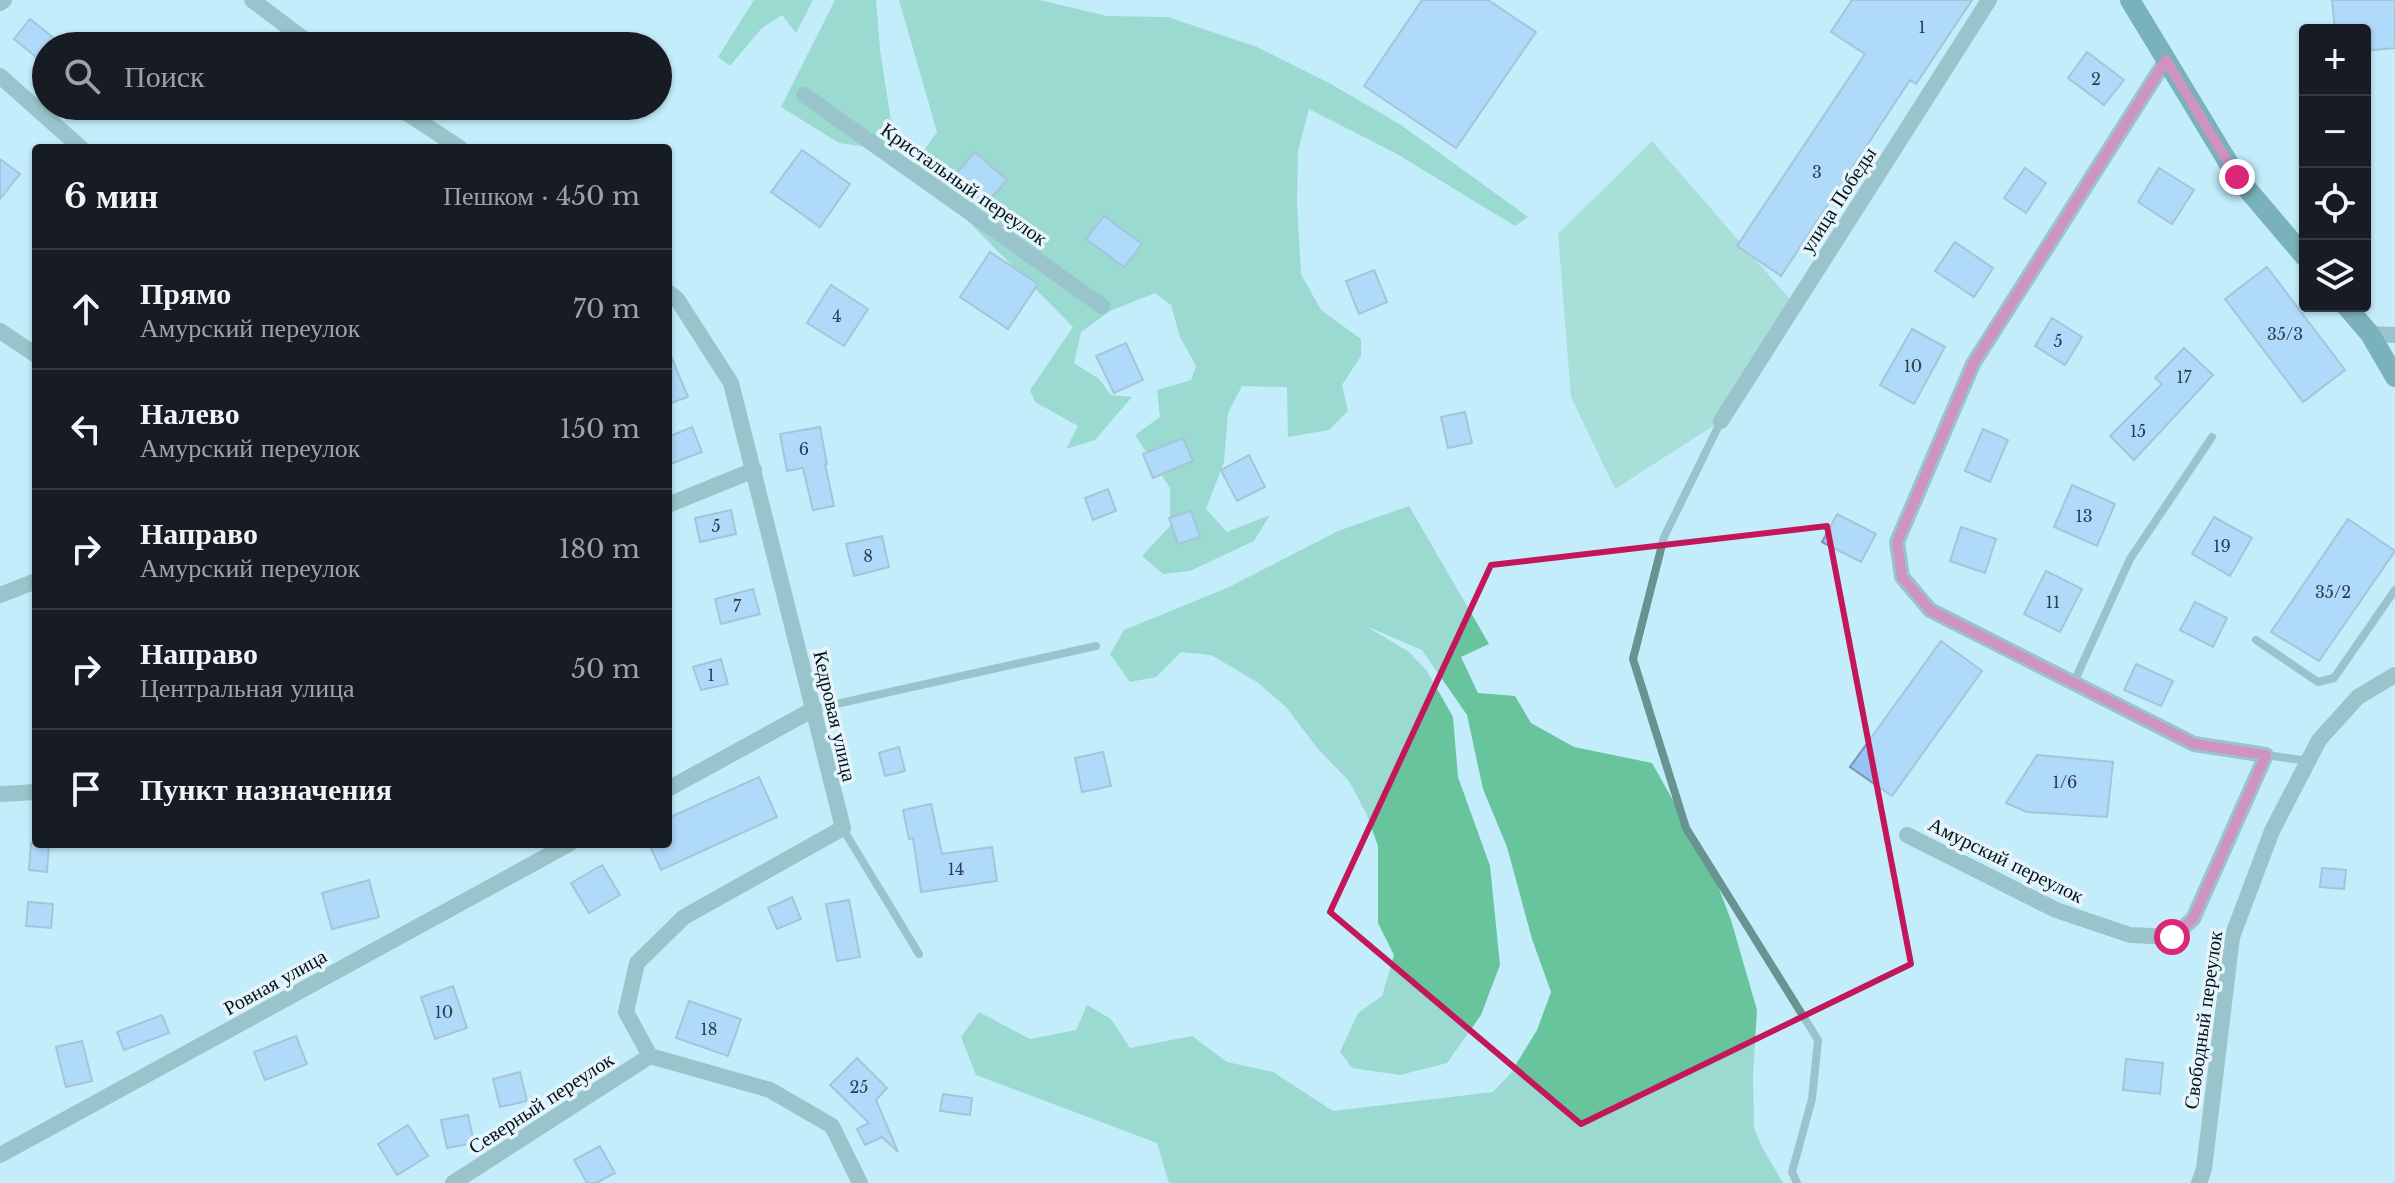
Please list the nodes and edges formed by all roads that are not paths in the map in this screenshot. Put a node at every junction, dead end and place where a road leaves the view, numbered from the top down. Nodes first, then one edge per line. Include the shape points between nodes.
1 (252, 0) edge
2 (1989, 0) edge
3 (2130, 0) edge
4 (294, 32) edge
5 (2166, 60) junction
6 (0, 76) edge
7 (804, 95) dead end
8 (32, 104) edge
9 (50, 120) edge
10 (417, 120) edge
11 (76, 144) edge
12 (454, 144) edge
13 (2299, 250) edge
14 (672, 295) edge
15 (1102, 306) dead end
16 (2351, 312) edge
17 (0, 331) edge
18 (2370, 334) junction
19 (2395, 335) edge
20 (32, 352) edge
21 (2395, 377) edge
22 (1721, 421) joint
23 (2212, 437) dead end
24 (754, 470) junction
25 (672, 503) edge
26 (32, 583) edge
27 (2395, 590) edge
28 (0, 595) edge
29 (2256, 640) dead end
30 (1096, 646) dead end
31 (2395, 675) edge
32 (2074, 683) junction
33 (814, 709) junction
34 (2266, 755) junction
35 (2308, 761) junction
36 (672, 787) edge
37 (32, 792) edge
38 (0, 794) edge
39 (843, 828) junction
40 (1907, 835) dead end
41 (562, 848) edge
42 (919, 954) dead end
43 (650, 1056) junction
44 (0, 1155) edge
45 (453, 1183) edge
46 (860, 1183) edge
47 (1797, 1183) edge
48 (2199, 1183) edge

1 - 4 street
2 - 22 street, улица Победы
3 - 5 street
5 - 13 street via 2237,177
5 - 32 street via 1973,364 1897,542 1902,577 1930,610
6 - 8 street
7 - 15 street, Кристальный переулок
9 - 11 street
10 - 12 street
14 - 24 street, Кедровая улица via 731,383
16 - 18 street
17 - 20 street
18 - 19 street
18 - 21 street
22 - 47 lane via 1664,537 1633,659 1686,828 1818,1040 1812,1099 1792,1172
23 - 32 lane via 2130,559
24 - 25 street
24 - 33 street, Кедровая улица
26 - 28 street
27 - 29 lane via 2334,678 2318,682
30 - 33 lane
31 - 35 street, Свободный переулок via 2358,697 2319,740
32 - 34 street via 2194,744
33 - 36 street
33 - 39 street, Кедровая улица
34 - 35 lane
34 - 40 street, Амурский переулок via 2193,919 2172,937 2130,935 2056,910
35 - 48 street, Свободный переулок via 2272,831 2232,937
37 - 38 street
39 - 42 lane
39 - 43 street via 684,917 637,963 626,1012
41 - 44 street, Ровная улица
43 - 45 street, Северный переулок
43 - 46 street via 770,1090 832,1126

